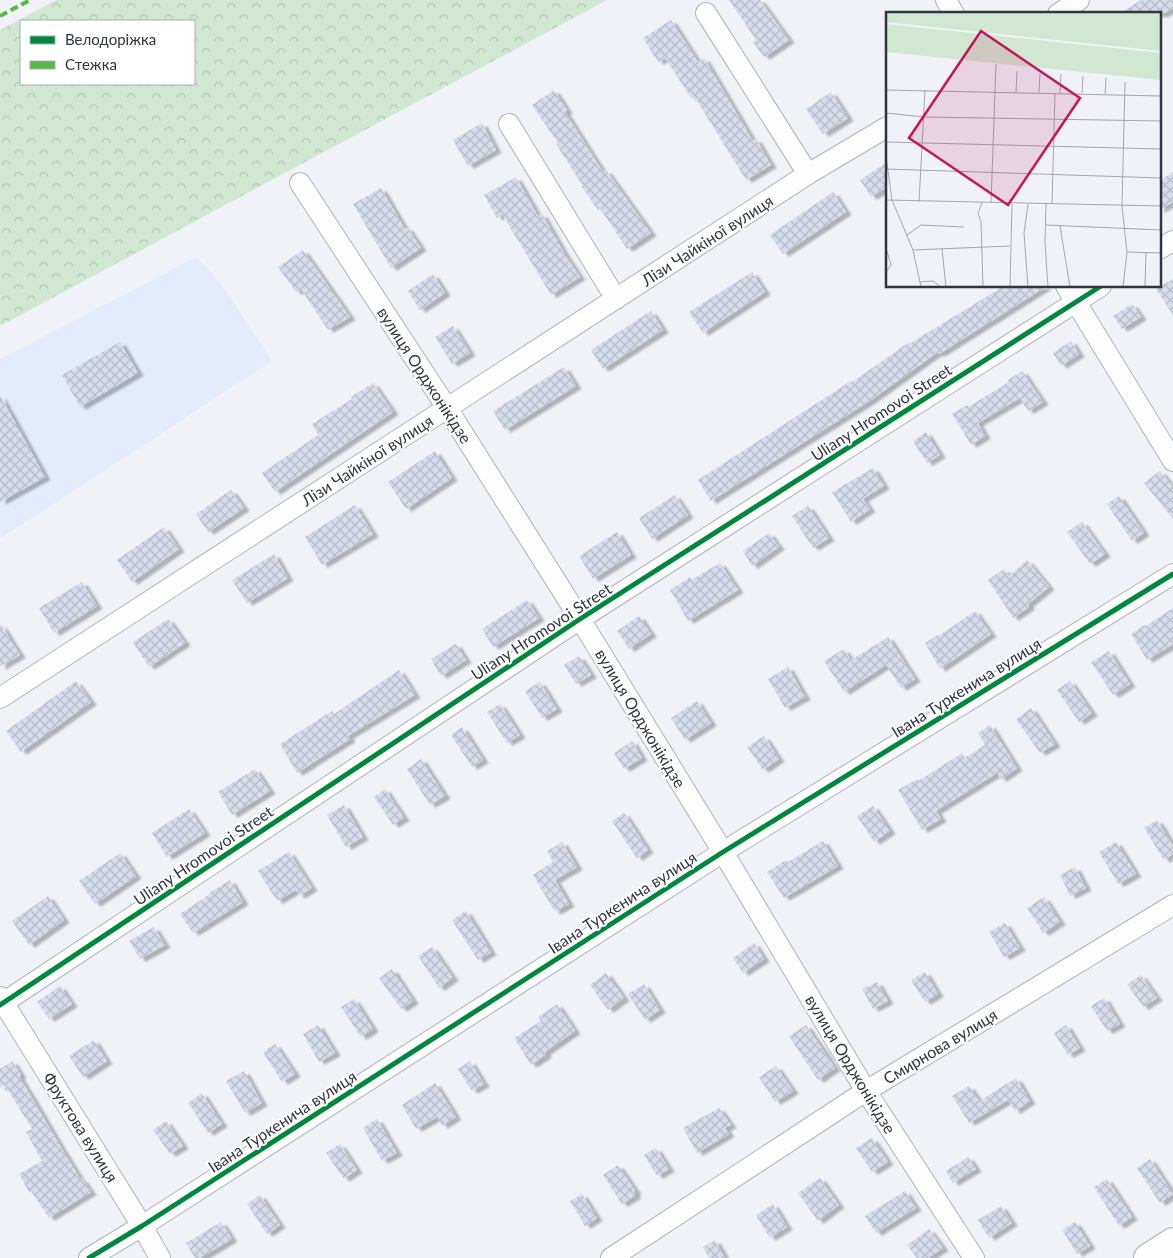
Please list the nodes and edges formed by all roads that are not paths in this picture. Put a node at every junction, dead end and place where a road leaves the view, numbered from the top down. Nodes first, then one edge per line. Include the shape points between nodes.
1 (946, 0) edge
2 (1079, 0) edge
3 (953, 12) edge
4 (1061, 12) edge
5 (706, 13) dead end
6 (509, 124) dead end
7 (886, 128) edge
8 (808, 174) junction
9 (300, 183) dead end
10 (1173, 240) edge
11 (1160, 248) edge
12 (1094, 288) edge
13 (1071, 294) edge
14 (616, 299) junction
15 (447, 408) junction
16 (1173, 462) edge
17 (1173, 574) edge
18 (580, 619) junction
19 (0, 698) edge
20 (724, 852) junction
21 (1173, 905) edge
22 (1, 1002) edge
23 (866, 1091) junction
24 (142, 1226) junction
25 (1173, 1242) edge
26 (89, 1258) edge
27 (160, 1258) edge
28 (611, 1258) edge
29 (974, 1258) edge
30 (1148, 1258) edge

1 - 3 street
2 - 4 street
5 - 8 street
6 - 14 street
7 - 8 street, Лізи Чайкіної вулиця
8 - 14 street, Лізи Чайкіної вулиця
9 - 15 street, вулиця Орджонікідзе
10 - 11 street
12 - 13 street, Uliany Hromovoi Street
13 - 16 street
13 - 18 street, Uliany Hromovoi Street
14 - 15 street, Лізи Чайкіної вулиця
15 - 18 street, вулиця Орджонікідзе
15 - 19 street, Лізи Чайкіної вулиця
17 - 20 street, Івана Туркенича вулиця
18 - 20 street, вулиця Орджонікідзе
18 - 22 street, Uliany Hromovoi Street
20 - 23 street, вулиця Орджонікідзе
20 - 24 street, Івана Туркенича вулиця
21 - 23 street, Смирнова вулиця
22 - 24 street, Фруктова вулиця
23 - 28 street, Смирнова вулиця
23 - 29 street, вулиця Орджонікідзе
24 - 26 street, Івана Туркенича вулиця
24 - 27 street, Фруктова вулиця
25 - 30 street

